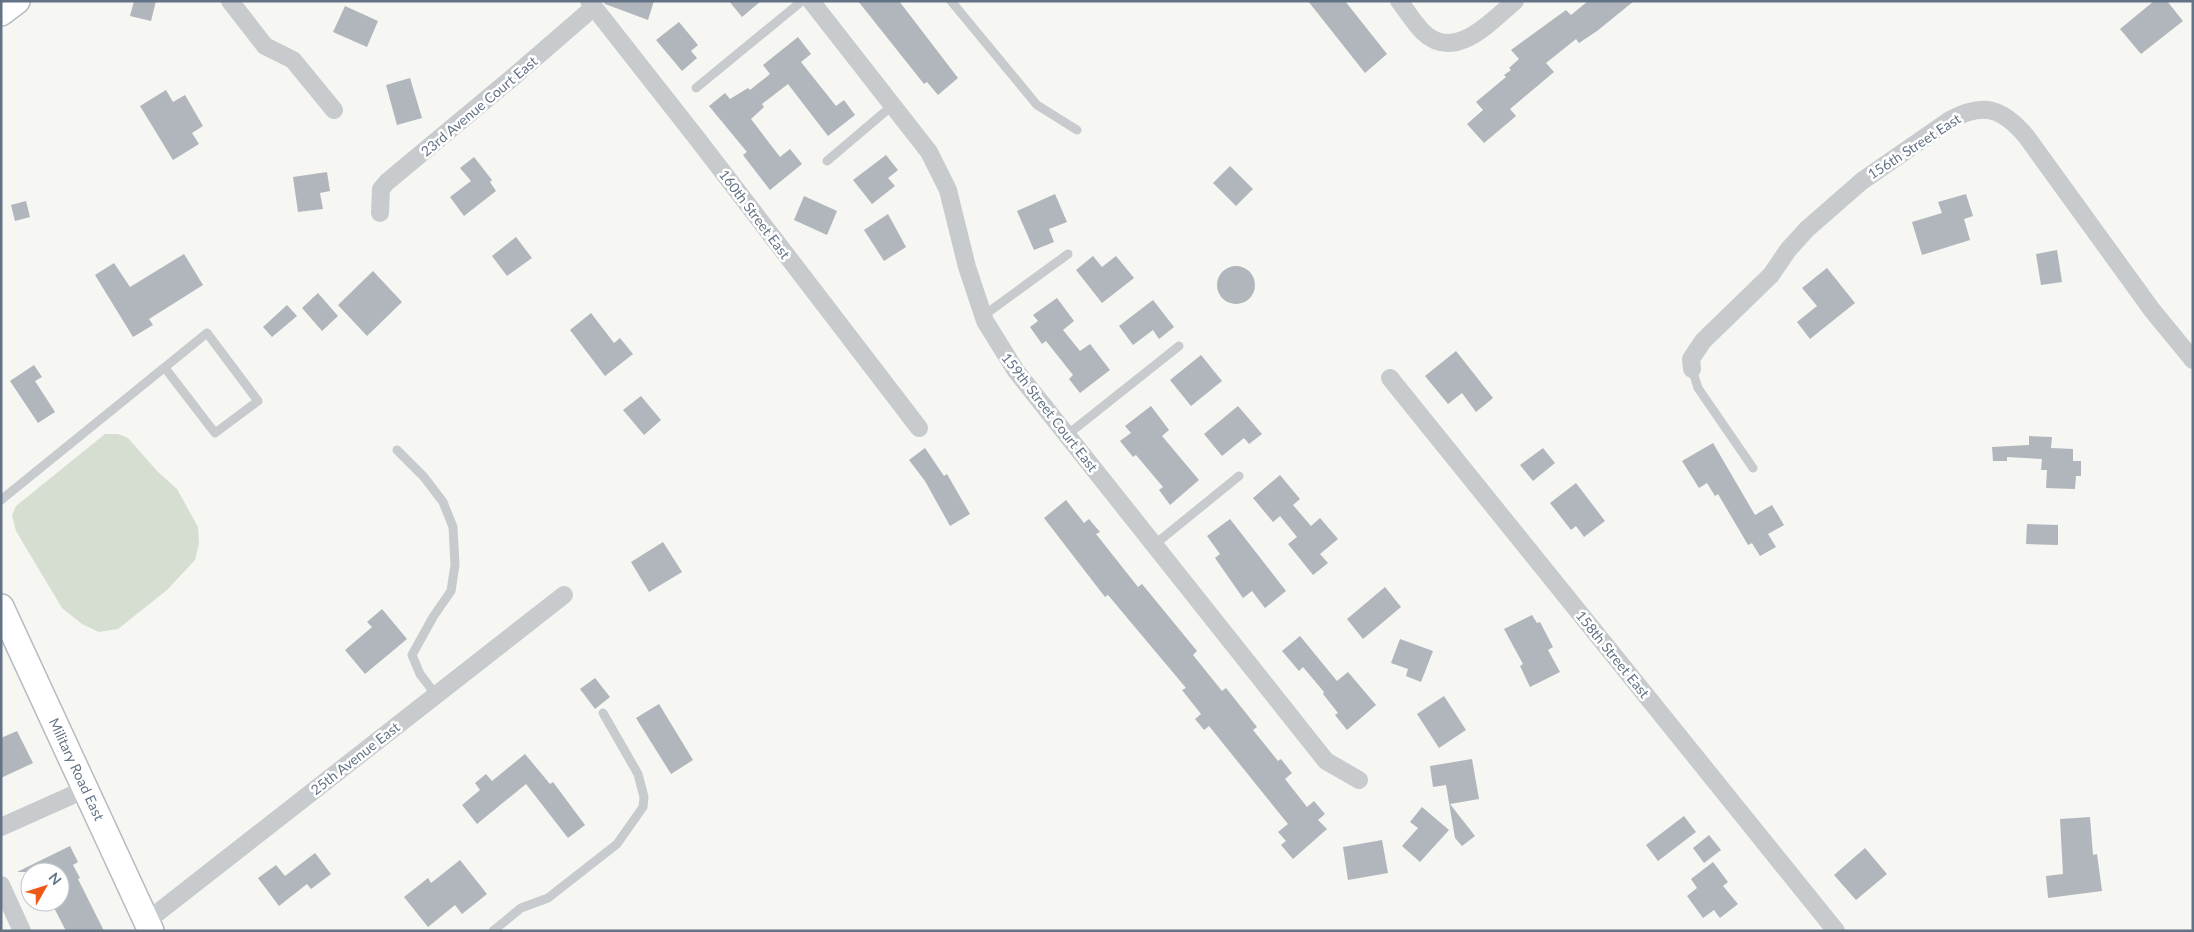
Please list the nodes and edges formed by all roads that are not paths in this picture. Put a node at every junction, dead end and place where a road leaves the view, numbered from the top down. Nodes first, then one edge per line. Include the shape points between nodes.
1 (17, 1) edge
2 (230, 1) edge
3 (802, 1) edge
4 (811, 1) edge
5 (951, 1) edge
6 (1399, 1) edge
7 (1515, 1) edge
8 (591, 4) edge
9 (1, 13) edge
10 (696, 88) dead end
11 (893, 105) junction
12 (334, 110) dead end
13 (1077, 130) dead end
14 (827, 161) dead end
15 (380, 213) dead end
16 (1068, 254) dead end
17 (983, 316) junction
18 (1179, 346) dead end
19 (2193, 360) edge
20 (165, 368) junction
21 (1692, 369) joint
22 (1390, 378) dead end
23 (919, 428) dead end
24 (1067, 435) junction
25 (397, 450) dead end
26 (1753, 468) dead end
27 (1239, 476) dead end
28 (1, 500) edge
29 (1154, 545) junction
30 (564, 595) dead end
31 (1, 607) edge
32 (436, 695) junction
33 (603, 713) dead end
34 (1359, 780) dead end
35 (86, 788) junction
36 (1, 827) edge
37 (1, 885) edge
38 (149, 926) edge
39 (22, 931) edge
40 (493, 931) edge
41 (1836, 931) edge

1 - 9 street
2 - 12 street via 265,46 293,60
3 - 10 lane
4 - 11 street, 159th Street Court East
5 - 13 lane via 1037,105
6 - 7 street via 1424,33 1449,44 1465,41
8 - 15 street, 23rd Avenue Court East via 540,55 387,182 381,189
8 - 23 street, 160th Street East
11 - 14 lane
11 - 17 street, 159th Street Court East via 929,152 948,190
16 - 17 lane
17 - 24 street, 159th Street Court East via 1011,365
18 - 24 lane
19 - 21 street, 156th Street East via 2152,310 2026,136 2006,115 1984,109 1950,120 1862,181 1807,229 1771,275 1703,341 1691,359
20 - 20 lane via 207,333 258,401 216,433
20 - 28 lane
21 - 26 lane via 1698,388
22 - 41 street, 158th Street East
24 - 29 street, 159th Street Court East
25 - 32 lane via 443,502 452,527 455,565 451,591 412,656 420,674
27 - 29 lane
29 - 34 street, 159th Street Court East via 1326,761
30 - 32 street, 25th Avenue East
31 - 35 street, Military Road East
32 - 38 street, 25th Avenue East
33 - 40 lane via 638,774 643,807 617,844 548,898 521,908
35 - 36 street
35 - 38 street, Military Road East
37 - 39 street

